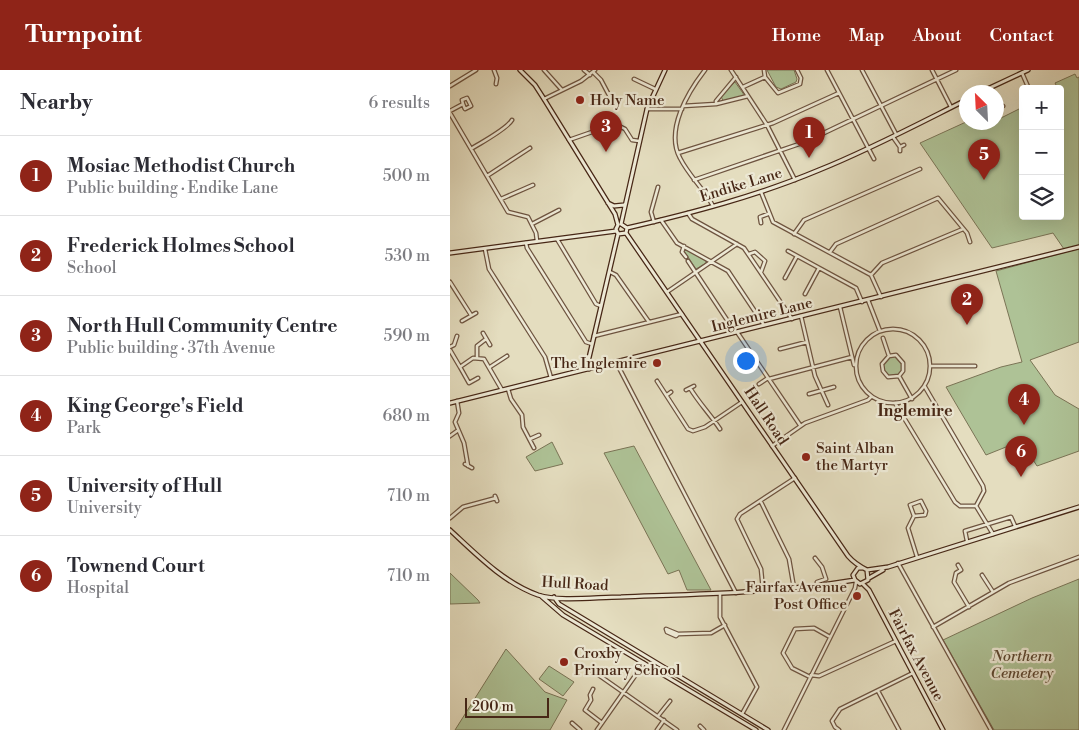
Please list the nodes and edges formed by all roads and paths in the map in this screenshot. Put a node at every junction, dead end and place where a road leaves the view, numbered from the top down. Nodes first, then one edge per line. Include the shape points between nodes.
1 (476, 70) edge
2 (494, 70) edge
3 (520, 70) edge
4 (544, 70) edge
5 (584, 70) edge
6 (665, 70) edge
7 (706, 70) edge
8 (731, 70) edge
9 (764, 70) edge
10 (797, 70) edge
11 (827, 70) edge
12 (862, 70) edge
13 (932, 70) edge
14 (956, 70) edge
15 (1027, 70) edge
16 (595, 71) edge
17 (1022, 73) junction
18 (590, 75) junction
19 (736, 77) junction
20 (765, 77) junction
21 (634, 79) dead end
22 (937, 79) junction
23 (496, 84) dead end
24 (998, 85) edge
25 (1027, 85) edge
26 (450, 86) edge
27 (743, 87) junction
28 (655, 89) junction
29 (562, 90) junction
30 (840, 93) junction
31 (748, 96) junction
32 (610, 97) dead end
33 (544, 100) junction
34 (959, 103) edge
35 (463, 104) dead end
36 (716, 104) junction
37 (881, 106) junction
38 (951, 107) junction
39 (682, 108) junction
40 (647, 109) junction
41 (450, 112) edge
42 (854, 119) junction
43 (512, 120) dead end
44 (766, 125) junction
45 (894, 135) junction
46 (569, 140) junction
47 (639, 142) junction
48 (904, 145) dead end
49 (869, 147) junction
50 (471, 148) junction
51 (530, 148) dead end
52 (780, 150) junction
53 (678, 153) junction
54 (873, 160) dead end
55 (920, 168) dead end
56 (487, 176) junction
57 (694, 180) junction
58 (795, 180) junction
59 (533, 185) dead end
60 (658, 186) dead end
61 (761, 192) junction
62 (501, 199) junction
63 (607, 202) junction
64 (624, 205) junction
65 (713, 206) junction
66 (560, 210) dead end
67 (688, 213) junction
68 (768, 214) junction
69 (661, 220) junction
70 (654, 222) junction
71 (761, 222) dead end
72 (532, 224) junction
73 (620, 225) junction
74 (627, 228) junction
75 (963, 228) junction
76 (617, 233) junction
77 (626, 233) junction
78 (794, 234) junction
79 (557, 239) junction
80 (537, 242) junction
81 (526, 243) junction
82 (737, 244) junction
83 (970, 244) dead end
84 (684, 246) junction
85 (1079, 247) edge
86 (485, 249) junction
87 (788, 251) dead end
88 (830, 252) junction
89 (452, 253) edge
90 (749, 254) junction
91 (797, 256) junction
92 (713, 262) junction
93 (819, 268) junction
94 (610, 272) junction
95 (761, 272) junction
96 (696, 273) junction
97 (872, 275) junction
98 (785, 276) dead end
99 (450, 282) edge
100 (454, 288) junction
101 (450, 290) edge
102 (667, 292) junction
103 (805, 294) dead end
104 (881, 297) junction
105 (868, 300) junction
106 (862, 302) junction
107 (601, 306) junction
108 (840, 307) junction
109 (476, 313) dead end
110 (682, 314) junction
111 (471, 315) junction
112 (801, 316) junction
113 (792, 319) junction
114 (462, 321) dead end
115 (649, 322) junction
116 (764, 326) junction
117 (880, 331) junction
118 (736, 332) junction
119 (483, 333) dead end
120 (457, 336) dead end
121 (594, 336) junction
122 (883, 338) dead end
123 (486, 339) junction
124 (701, 341) junction
125 (807, 342) junction
126 (592, 344) junction
127 (490, 345) dead end
128 (450, 349) edge
129 (780, 349) dead end
130 (507, 356) dead end
131 (889, 356) junction
132 (477, 357) junction
133 (852, 357) junction
134 (616, 362) junction
135 (930, 366) junction
136 (976, 366) dead end
137 (460, 367) junction
138 (490, 367) junction
139 (813, 367) junction
140 (855, 368) junction
141 (589, 369) junction
142 (899, 376) junction
143 (478, 378) dead end
144 (551, 378) junction
145 (768, 379) junction
146 (657, 381) dead end
147 (759, 384) dead end
148 (834, 387) dead end
149 (925, 387) junction
150 (508, 389) junction
151 (502, 390) junction
152 (686, 390) dead end
153 (821, 390) junction
154 (671, 392) dead end
155 (809, 394) dead end
156 (666, 395) junction
157 (871, 397) junction
158 (912, 399) junction
159 (457, 402) junction
160 (742, 402) junction
161 (450, 403) edge
162 (895, 403) junction
163 (828, 405) dead end
164 (715, 421) junction
165 (800, 425) junction
166 (720, 429) dead end
167 (458, 431) junction
168 (539, 435) dead end
169 (450, 436) edge
170 (530, 439) junction
171 (772, 446) junction
172 (534, 448) dead end
173 (472, 468) dead end
174 (795, 478) junction
175 (496, 498) dead end
176 (761, 502) junction
177 (976, 506) junction
178 (1079, 507) edge
179 (914, 516) junction
180 (450, 518) edge
181 (988, 524) junction
182 (1015, 526) junction
183 (450, 530) edge
184 (993, 534) junction
185 (967, 541) junction
186 (1079, 556) edge
187 (917, 557) junction
188 (815, 558) dead end
189 (854, 563) junction
190 (898, 563) junction
191 (958, 565) dead end
192 (888, 567) junction
193 (865, 569) junction
194 (854, 573) junction
195 (982, 575) dead end
196 (869, 579) junction
197 (858, 582) junction
198 (839, 583) junction
199 (816, 587) junction
200 (794, 588) junction
201 (870, 590) junction
202 (764, 592) junction
203 (992, 592) junction
204 (736, 593) junction
205 (720, 594) junction
206 (541, 596) junction
207 (554, 597) junction
208 (969, 606) junction
209 (725, 625) junction
210 (933, 627) junction
211 (678, 634) junction
212 (830, 637) junction
213 (896, 641) junction
214 (644, 663) junction
215 (591, 670) dead end
216 (913, 673) junction
217 (811, 676) junction
218 (593, 689) dead end
219 (625, 691) junction
220 (878, 691) junction
221 (670, 701) dead end
222 (742, 714) junction
223 (658, 716) junction
224 (664, 720) junction
225 (572, 723) dead end
226 (602, 723) junction
227 (700, 726) dead end
228 (580, 730) edge
229 (597, 730) edge
230 (656, 730) edge
231 (677, 730) edge
232 (704, 730) edge
233 (756, 730) edge
234 (768, 730) edge
235 (784, 730) edge
236 (840, 730) edge
237 (898, 730) edge
238 (942, 730) edge
239 (991, 730) edge

1 - 26 street
2 - 23 street
3 - 33 street
4 - 29 street
5 - 18 street
6 - 28 street
7 - 39 street
8 - 19 street
9 - 20 street
10 - 20 street via 800,84 782,92 774,90
11 - 30 street
12 - 37 street
13 - 22 street
14 - 22 street
15 - 17 street
16 - 18 street
16 - 32 street
17 - 24 street
17 - 25 street
18 - 29 street
19 - 27 street
19 - 36 street
20 - 27 street
21 - 28 street
22 - 37 street
22 - 38 street
27 - 31 street
28 - 40 street
29 - 33 street
30 - 42 street
30 - 44 street
31 - 36 street
31 - 44 street
33 - 46 street
34 - 38 street, Endike Lane
35 - 41 street
36 - 39 street
37 - 42 street
37 - 45 street
38 - 45 street, Endike Lane
39 - 40 street
39 - 53 street via 677,126
40 - 47 street
41 - 50 street
42 - 49 street
42 - 52 street
43 - 50 street via 502,130
44 - 52 street
44 - 53 street
45 - 48 street via 900,149
45 - 49 street, Endike Lane
46 - 47 street via 615,124 625,129 632,140
46 - 63 street
47 - 64 street
49 - 54 street
49 - 58 street, Endike Lane
50 - 56 street
51 - 56 street
52 - 57 street
52 - 58 street
53 - 57 street
55 - 78 street via 804,220
56 - 62 street
57 - 65 street
58 - 61 street, Endike Lane
59 - 62 street
60 - 70 street via 651,212
61 - 65 street, Endike Lane
61 - 68 street
62 - 72 street via 508,212 524,215
63 - 64 street via 614,206
63 - 73 street
64 - 73 street
65 - 67 street, Endike Lane
66 - 72 street
67 - 69 street, Endike Lane
67 - 82 street via 692,219
68 - 71 street via 760,217
68 - 78 street via 773,222
69 - 70 street, Endike Lane
69 - 84 street via 673,239
70 - 74 street, Endike Lane
72 - 80 street
73 - 74 street
73 - 76 street
74 - 77 street
75 - 83 street
75 - 88 street via 938,198 836,244
75 - 97 street via 882,263
76 - 77 street
76 - 79 street
76 - 94 street
77 - 102 street, Hall Road
78 - 88 street
79 - 80 street
79 - 107 street via 596,304
80 - 81 street
81 - 86 street
81 - 126 street via 586,342
82 - 90 street
82 - 92 street
84 - 92 street
84 - 96 street via 682,252
85 - 104 street, Inglemire Lane
86 - 89 street
86 - 144 street via 489,269 545,356
87 - 91 street
88 - 97 street
90 - 95 street
90 - 95 street via 754,252 765,261
91 - 93 street
91 - 98 street
92 - 96 street
92 - 116 street via 728,271
93 - 103 street
93 - 106 street via 856,288
94 - 107 street
94 - 115 street via 616,275
95 - 113 street
96 - 102 street
96 - 118 street
97 - 104 street
99 - 100 street
100 - 101 street
100 - 111 street
102 - 110 street, Hall Road
104 - 105 street, Inglemire Lane
105 - 106 street, Inglemire Lane
105 - 117 street
106 - 108 street, Inglemire Lane
107 - 121 street
108 - 112 street, Inglemire Lane
108 - 133 street
109 - 111 street
110 - 115 street
110 - 124 street, Hall Road
111 - 114 street
112 - 113 street, Inglemire Lane
112 - 125 street
113 - 116 street, Inglemire Lane
115 - 121 street
116 - 118 street, Inglemire Lane
117 - 135 street via 900,330 913,335 927,350
117 - 140 street via 863,344
118 - 124 street, Inglemire Lane
118 - 145 street
119 - 123 street
120 - 128 street
121 - 126 street
122 - 131 street
123 - 127 street
123 - 132 street via 477,346
124 - 134 street, Inglemire Lane
124 - 160 street, Hall Road
125 - 129 street
125 - 139 street
126 - 141 street
128 - 137 street
130 - 138 street
131 - 142 street via 896,355 903,363
131 - 142 street via 882,364 883,371 888,377
132 - 137 street
132 - 138 street via 484,359
133 - 139 street
133 - 140 street
134 - 141 street, Inglemire Lane
134 - 204 street
135 - 136 street
135 - 149 street
137 - 143 street via 469,383
138 - 151 street
139 - 145 street
139 - 153 street
140 - 157 street via 860,386
141 - 144 street, Inglemire Lane
142 - 158 street
144 - 150 street, Inglemire Lane
145 - 147 street
145 - 165 street
146 - 156 street
148 - 153 street
149 - 158 street
149 - 177 street via 980,480 984,491
150 - 151 street, Inglemire Lane
150 - 170 street
151 - 159 street, Inglemire Lane
152 - 164 street via 692,387 697,400
153 - 155 street
153 - 163 street
154 - 156 street
156 - 164 street via 688,429 697,431
157 - 162 street
157 - 165 street
158 - 162 street
159 - 161 street, Inglemire Lane
159 - 167 street via 459,413 455,422
160 - 164 street
160 - 171 street, Hall Road
162 - 177 street via 955,502 960,506
164 - 166 street
165 - 171 street
167 - 169 street
167 - 173 street via 464,443 466,465
168 - 170 street
170 - 172 street
171 - 174 street, Hall Road
174 - 176 street
174 - 189 street, Hall Road
175 - 180 street via 460,508
176 - 200 street via 789,559
176 - 202 street via 737,519 761,569
177 - 181 street
178 - 182 street
179 - 179 street via 910,505 921,501 926,513 922,517
179 - 187 street via 908,528
181 - 182 street via 1011,516
181 - 184 street
181 - 185 street via 965,531
182 - 184 street
183 - 206 street, Hull Road via 510,580
184 - 185 street
185 - 187 street
186 - 203 street via 1014,580
187 - 190 street
188 - 199 street via 826,579 817,582
189 - 193 street, Hall Road
189 - 194 street, Hall Road
190 - 192 street
190 - 210 street
191 - 208 street via 961,570 954,582
192 - 193 street
192 - 196 street
193 - 194 street
193 - 196 street, Fairfax Avenue
194 - 197 street, Hall Road
194 - 198 street
195 - 203 street
196 - 197 street
196 - 201 street, Fairfax Avenue
197 - 198 street, Hull Road
197 - 201 street, Fairfax Avenue
197 - 212 street
198 - 199 street, Hull Road
199 - 200 street, Hull Road
200 - 202 street, Hull Road
201 - 213 street, Fairfax Avenue
202 - 204 street, Hull Road
203 - 208 street
204 - 205 street, Hull Road
205 - 207 street, Hull Road
205 - 209 street via 720,614
206 - 207 street, Hull Road
206 - 214 street via 563,615
207 - 222 street via 559,604
208 - 210 street
209 - 211 street via 711,633
209 - 222 street via 757,687
210 - 239 street
211 - 211 street via 668,634 666,629
212 - 217 street
212 - 217 street via 814,628 791,632 783,653 792,668
213 - 216 street, Fairfax Avenue
213 - 217 street via 820,676
214 - 219 street
214 - 233 street
215 - 219 street
216 - 220 street
216 - 238 street, Fairfax Avenue
217 - 235 street
218 - 226 street via 585,710
219 - 223 street
219 - 226 street
220 - 236 street via 835,713 833,724
220 - 237 street
221 - 223 street
222 - 234 street
223 - 224 street
224 - 230 street
224 - 231 street
225 - 228 street
226 - 229 street
227 - 232 street

